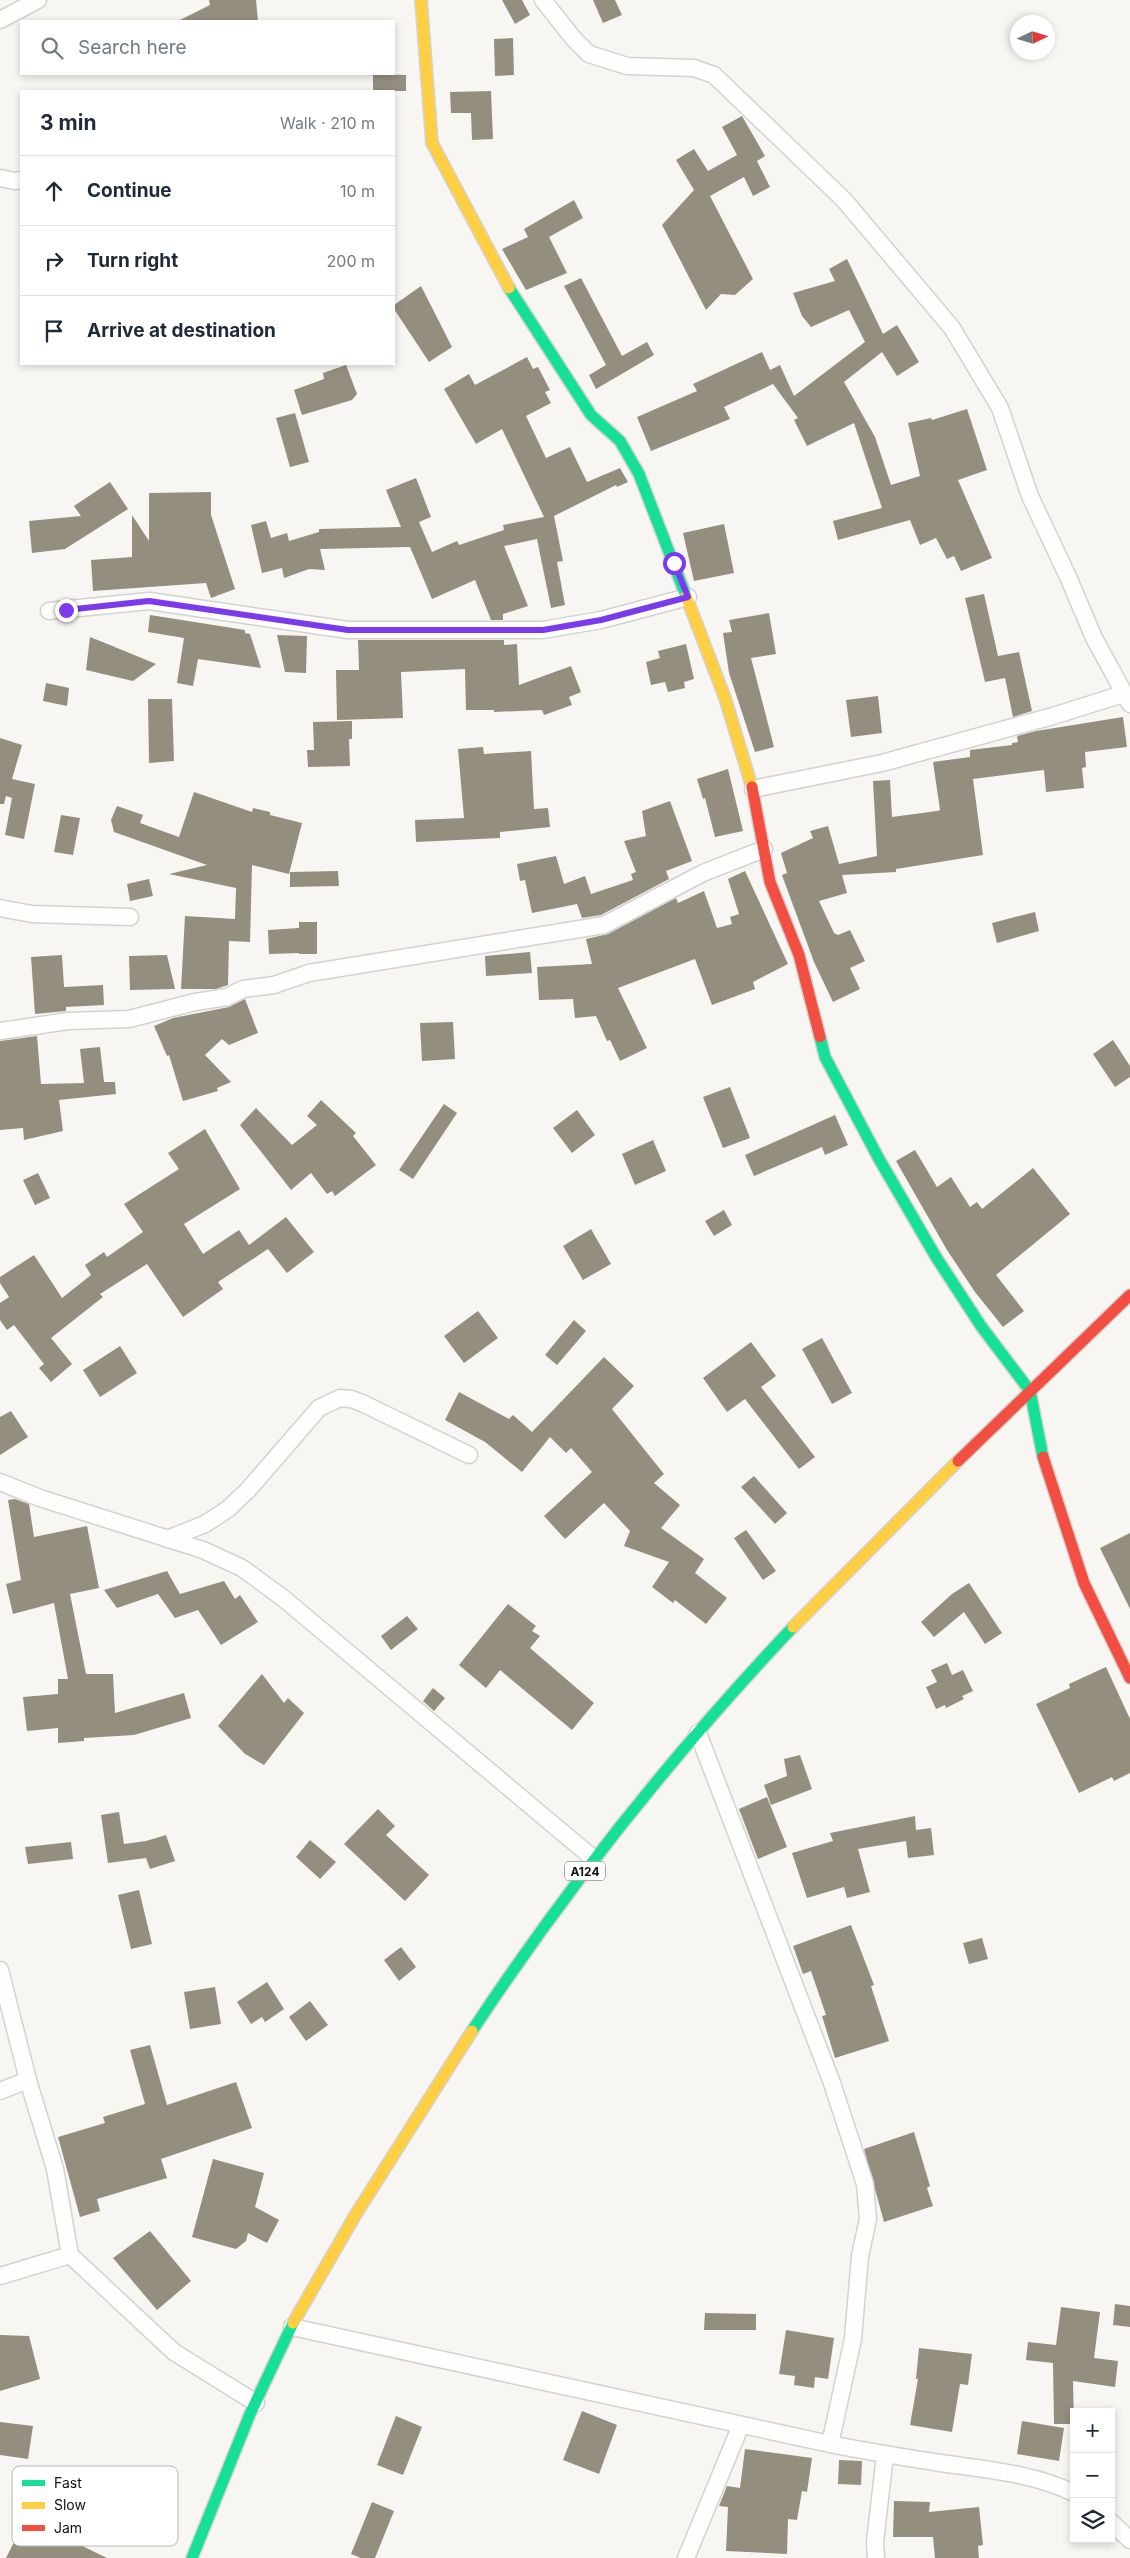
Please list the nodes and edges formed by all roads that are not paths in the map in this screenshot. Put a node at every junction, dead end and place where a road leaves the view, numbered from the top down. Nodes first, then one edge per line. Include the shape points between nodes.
1 (38, 0) edge
2 (421, 0) edge
3 (543, 0) edge
4 (0, 20) edge
5 (0, 178) edge
6 (20, 180) edge
7 (688, 597) junction
8 (49, 611) dead end
9 (1126, 699) edge
10 (753, 790) junction
11 (764, 849) junction
12 (0, 908) edge
13 (130, 918) dead end
14 (0, 1031) edge
15 (1130, 1295) edge
16 (1030, 1391) junction
17 (469, 1455) dead end
18 (0, 1482) edge
19 (167, 1539) junction
20 (1130, 1678) edge
21 (698, 1733) junction
22 (594, 1859) junction
23 (0, 1970) edge
24 (28, 2080) junction
25 (0, 2091) edge
26 (70, 2255) junction
27 (0, 2276) edge
28 (292, 2327) junction
29 (256, 2403) junction
30 (742, 2425) junction
31 (830, 2444) junction
32 (885, 2455) junction
33 (1070, 2491) edge
34 (1115, 2526) edge
35 (1130, 2540) edge
36 (192, 2558) edge
37 (686, 2558) edge
38 (876, 2558) edge

1 - 4 street
2 - 7 main road via 432,143 495,264 534,330 591,415 620,441 640,474
3 - 9 street via 589,54 627,66 694,68 714,75 844,200 914,282 952,328 1000,408 1030,496 1094,638
5 - 6 street
7 - 8 street via 601,620 543,630 348,630 149,601
7 - 10 main road via 725,698
9 - 10 street via 882,763
10 - 11 main road
11 - 14 street via 703,873 604,925 309,973 274,985 243,989 227,997 129,1019 68,1021
11 - 16 main road via 770,882 799,955 826,1058 936,1257 981,1326
12 - 13 street via 32,914
15 - 16 main road, A124
16 - 20 main road via 1042,1455 1084,1583
16 - 21 main road, A124 via 810,1610
17 - 19 street via 362,1403 340,1398 319,1408 228,1509 205,1524
18 - 19 street
19 - 22 street via 203,1550 242,1568 283,1598
21 - 22 main road, A124
21 - 31 street via 832,2083 865,2184 868,2219 860,2256 853,2339
22 - 28 main road, A124 via 438,2080 357,2211
23 - 24 street
24 - 25 street
24 - 26 street via 55,2169
26 - 27 street
26 - 29 street via 174,2352
28 - 29 main road, A124
28 - 30 street
29 - 36 main road, A124
30 - 31 street
30 - 37 street
31 - 32 street
32 - 33 street via 1022,2474
32 - 38 street
34 - 35 street

